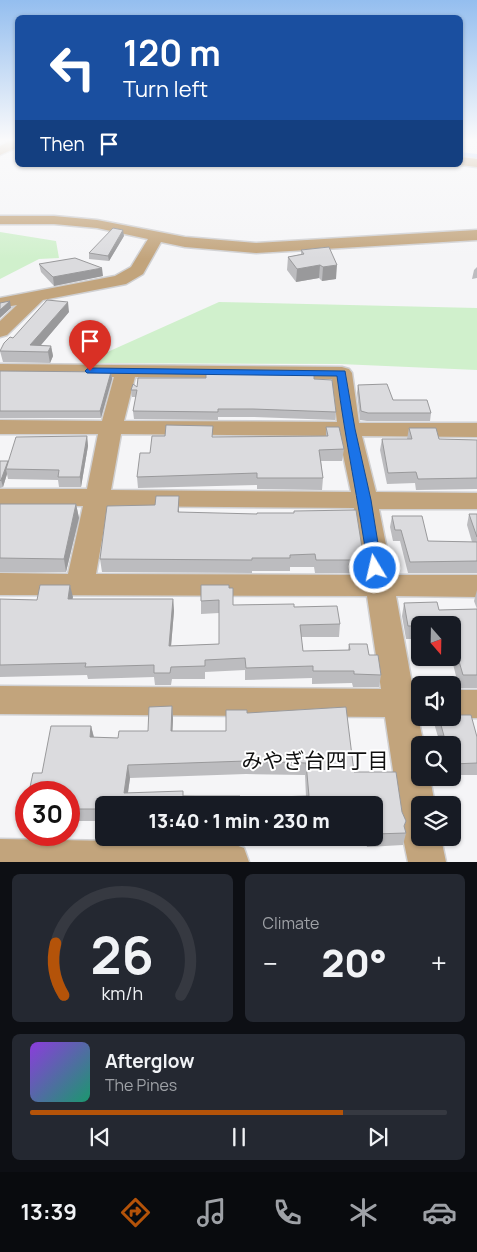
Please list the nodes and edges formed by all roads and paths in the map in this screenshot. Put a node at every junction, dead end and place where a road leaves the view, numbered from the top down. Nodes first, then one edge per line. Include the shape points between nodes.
1 (0, 220) edge
2 (157, 236) junction
3 (477, 236) edge
4 (36, 296) junction
5 (0, 303) edge
6 (0, 331) edge
7 (0, 370) edge
8 (126, 371) junction
9 (0, 427) edge
10 (111, 428) junction
11 (349, 429) junction
12 (477, 430) edge
13 (0, 498) edge
14 (98, 498) junction
15 (365, 500) junction
16 (477, 501) edge
17 (0, 584) edge
18 (378, 584) junction
19 (80, 585) junction
20 (477, 586) edge
21 (0, 700) edge
22 (410, 703) edge
23 (461, 704) edge
24 (477, 704) edge
25 (418, 796) edge
26 (424, 846) edge
27 (0, 858) edge
28 (230, 862) edge
29 (427, 862) edge

1 - 2 street via 75,222
2 - 3 street via 206,245 281,248
2 - 4 street via 137,270 130,275 107,283
4 - 5 street
4 - 6 street
7 - 8 street
8 - 10 street
8 - 11 street via 342,373
9 - 10 street
10 - 11 street
10 - 14 street
11 - 12 street
11 - 15 street
13 - 14 street
14 - 15 street
14 - 19 street
15 - 16 street
15 - 18 street
17 - 19 street
18 - 19 street
18 - 20 street
18 - 22 street
21 - 22 street
22 - 25 street
23 - 24 street
26 - 29 street
27 - 28 street

